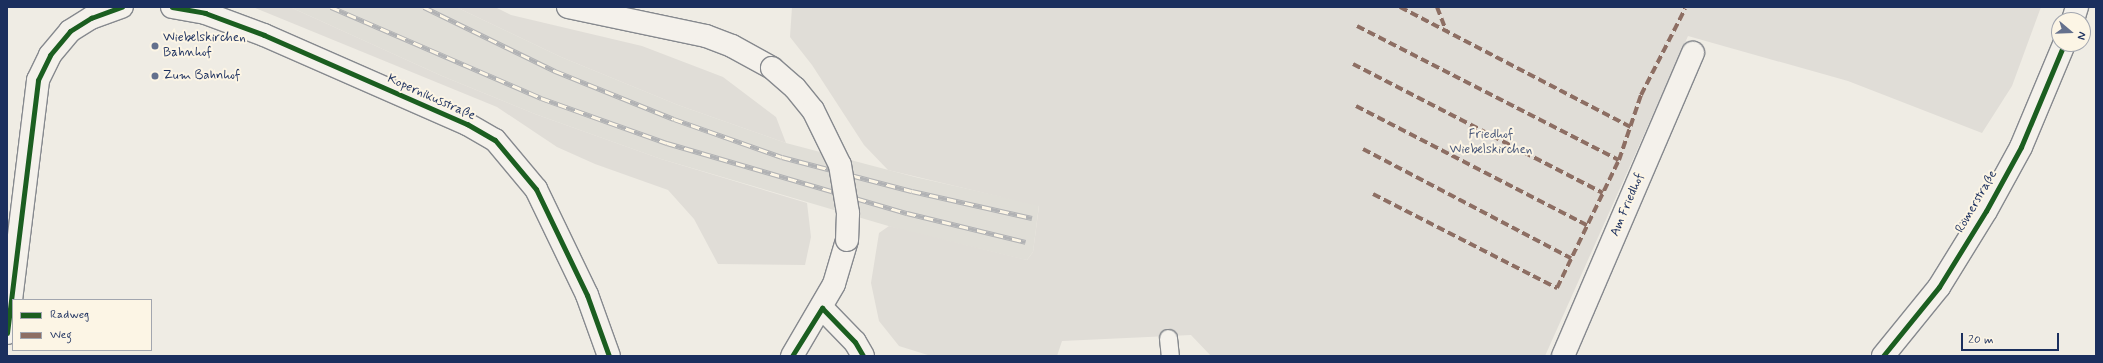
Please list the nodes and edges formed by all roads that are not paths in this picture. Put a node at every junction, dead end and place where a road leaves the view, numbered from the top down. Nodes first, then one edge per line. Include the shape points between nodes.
1 (122, 7) edge
2 (172, 7) edge
3 (568, 7) edge
4 (87, 13) edge
5 (2061, 52) edge
6 (1693, 53) dead end
7 (822, 308) junction
8 (7, 333) edge
9 (1168, 338) dead end
10 (609, 356) edge
11 (792, 356) edge
12 (863, 356) edge
13 (1170, 356) edge
14 (1563, 356) edge
15 (1883, 356) edge

1 - 4 street
2 - 10 street, Kopernikusstraße via 205,13 264,35 467,124 495,140 536,189 587,295
3 - 7 street, bridge via 706,36 732,46 772,68 795,88 813,110 840,165 848,213 847,240 842,264
4 - 8 street via 50,54 38,80
5 - 15 street, Römerstraße via 2021,147 1986,211 1939,287
6 - 14 street, Am Friedhof
7 - 11 street
7 - 12 street via 854,342
9 - 13 lane

